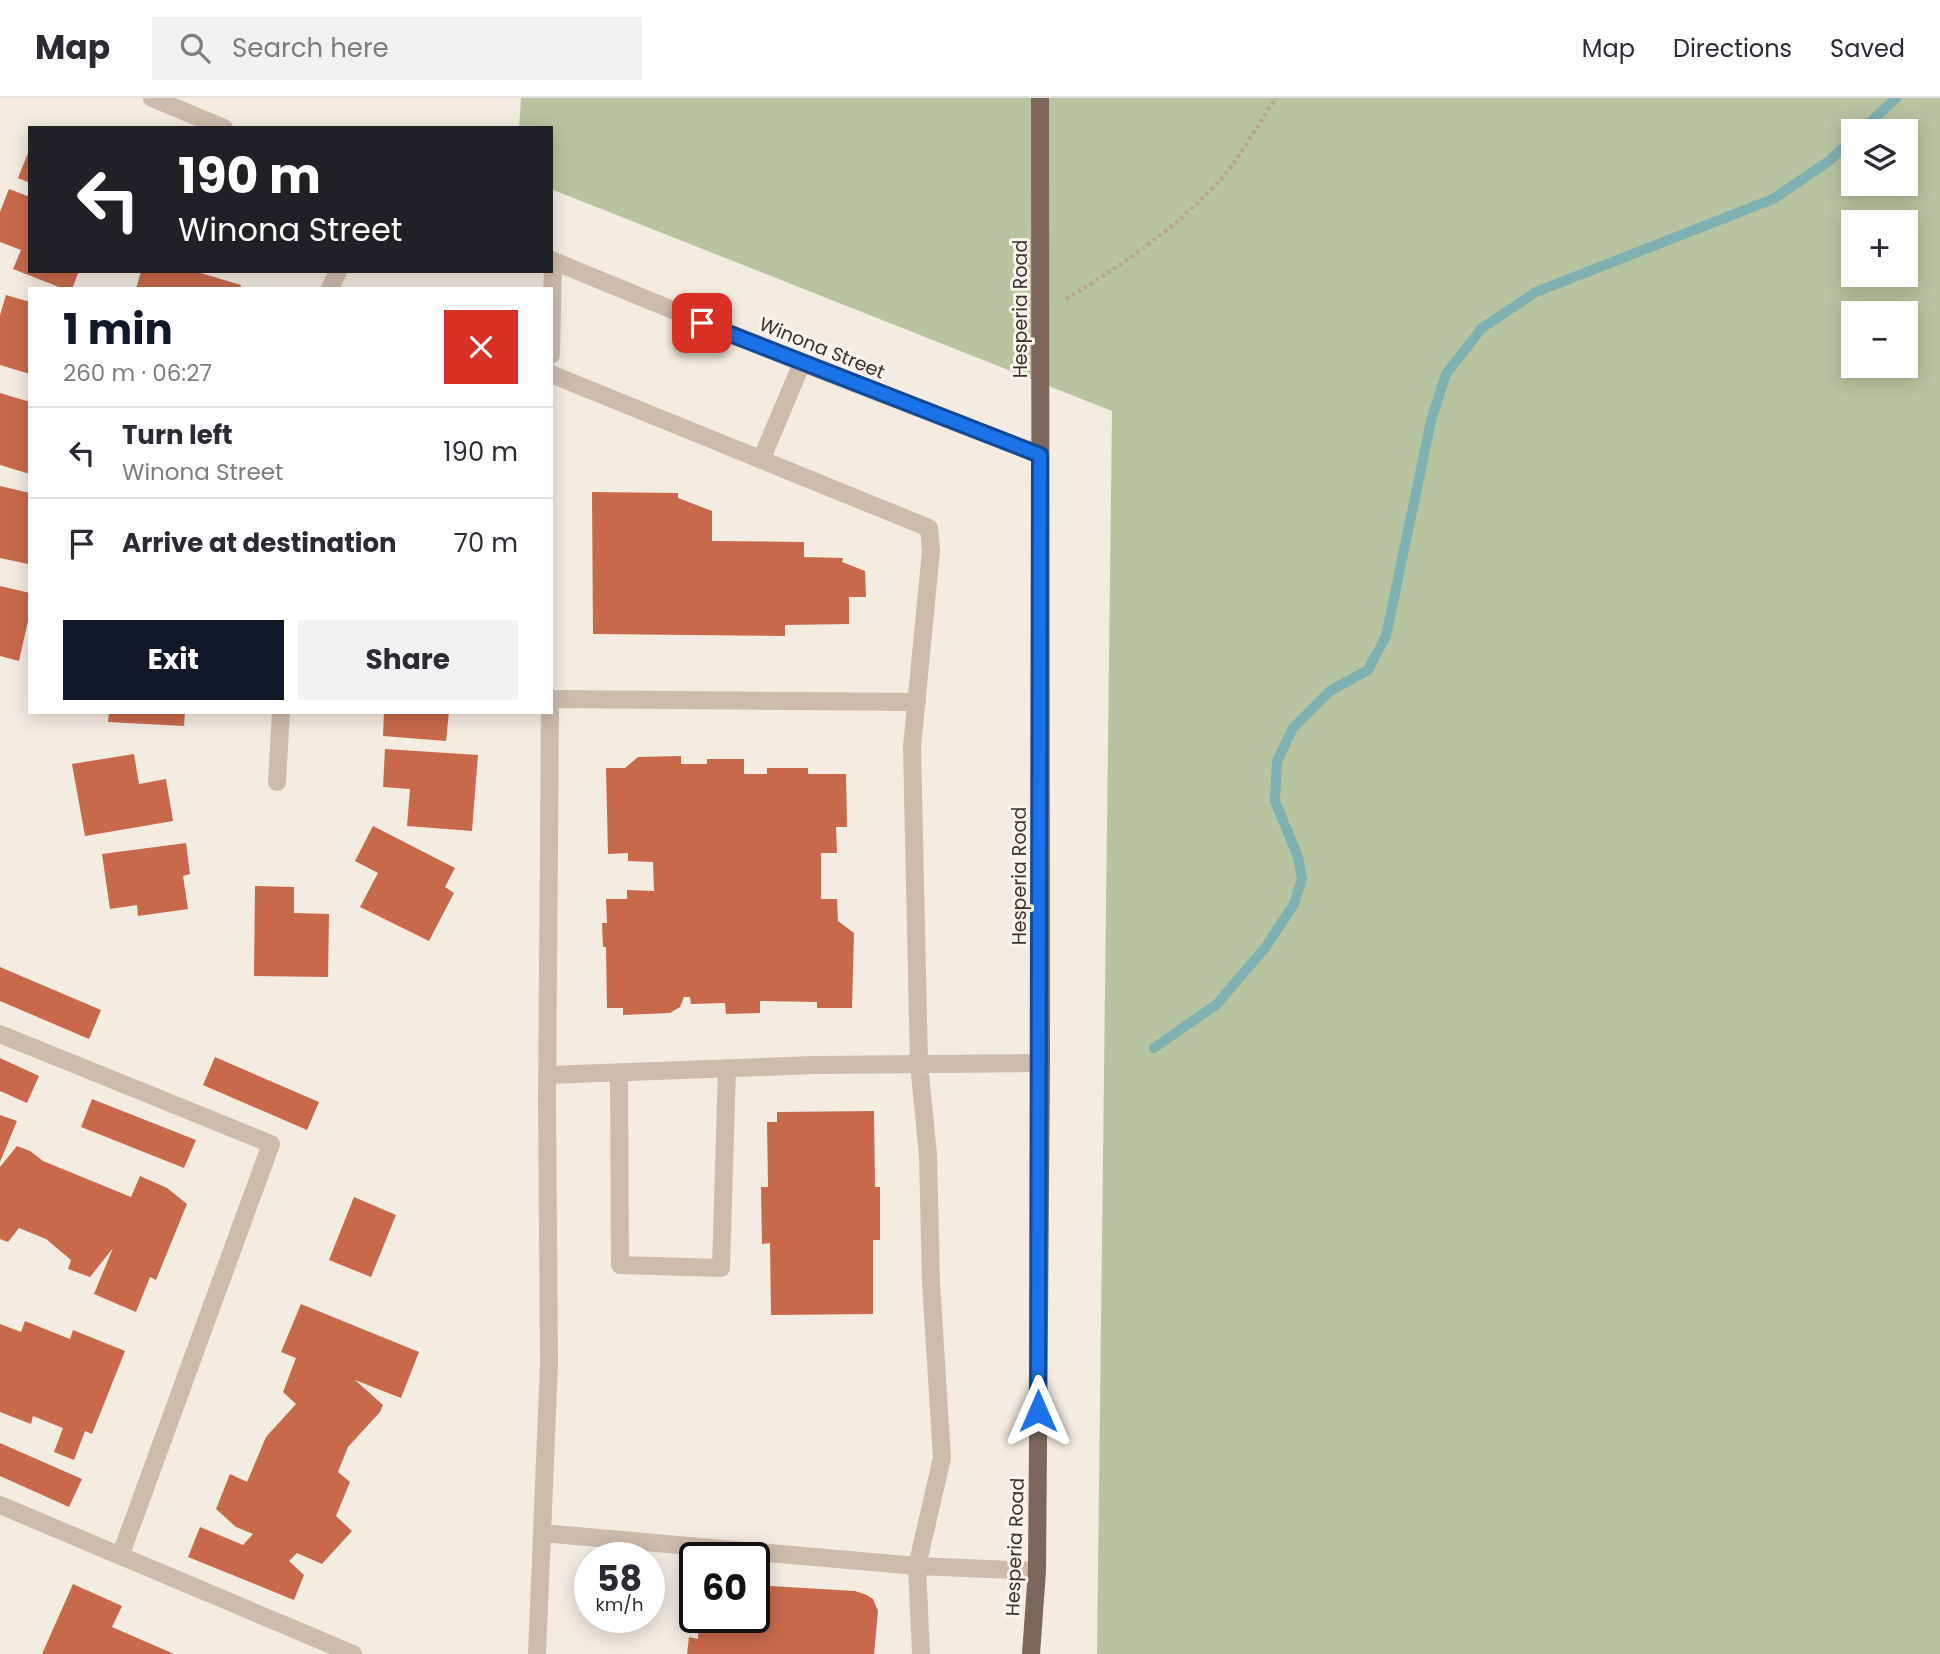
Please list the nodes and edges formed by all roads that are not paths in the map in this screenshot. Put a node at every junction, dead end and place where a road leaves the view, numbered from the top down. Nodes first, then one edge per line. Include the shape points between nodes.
1 (152, 98) edge
2 (1040, 98) edge
3 (187, 105) edge
4 (221, 126) edge
5 (553, 261) edge
6 (802, 363) junction
7 (553, 375) edge
8 (1040, 455) junction
9 (761, 460) junction
10 (553, 699) edge
11 (917, 702) junction
12 (281, 714) edge
13 (550, 714) edge
14 (277, 782) dead end
15 (0, 1034) edge
16 (1041, 1063) junction
17 (919, 1064) junction
18 (727, 1068) junction
19 (619, 1073) junction
20 (547, 1075) junction
21 (0, 1505) edge
22 (542, 1533) junction
23 (121, 1554) junction
24 (918, 1566) junction
25 (1037, 1571) junction
26 (353, 1654) edge
27 (537, 1654) edge
28 (921, 1654) edge
29 (1031, 1654) edge

1 - 3 street
2 - 8 main road, Hesperia Road
3 - 4 street
5 - 6 street, Winona Street
6 - 8 street, Winona Street
6 - 9 street
7 - 9 street
8 - 16 main road, Hesperia Road
9 - 11 street via 929,528 931,551
10 - 11 street
11 - 17 street via 912,747
12 - 14 street
13 - 20 street
15 - 23 street via 271,1144
16 - 17 street
16 - 25 main road, Hesperia Road
17 - 18 street
17 - 24 street via 928,1155 942,1458
18 - 19 street
18 - 19 street via 721,1268 620,1265
19 - 20 street
20 - 22 street via 549,1364
21 - 23 street
22 - 24 street
22 - 27 street
23 - 26 street
24 - 25 street
24 - 28 street
25 - 29 main road, Hesperia Road

